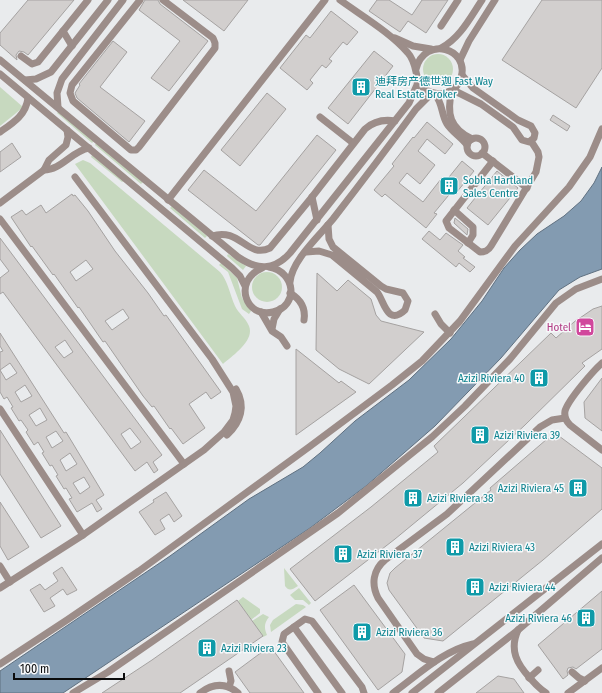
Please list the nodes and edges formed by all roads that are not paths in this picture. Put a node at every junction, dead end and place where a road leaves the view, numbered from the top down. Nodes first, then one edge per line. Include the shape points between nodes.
1 (88, 0) edge
2 (108, 0) edge
3 (123, 0) edge
4 (140, 0) edge
5 (163, 0) edge
6 (325, 0) edge
7 (340, 0) edge
8 (458, 0) edge
9 (482, 0) edge
10 (495, 0) edge
11 (133, 3) edge
12 (441, 26) dead end
13 (63, 31) junction
14 (391, 37) junction
15 (72, 46) junction
16 (441, 48) junction
17 (431, 50) junction
18 (21, 56) dead end
19 (79, 57) junction
20 (95, 57) junction
21 (0, 60) edge
22 (460, 60) junction
23 (416, 69) junction
24 (0, 74) edge
25 (462, 75) junction
26 (418, 78) junction
27 (25, 80) junction
28 (452, 90) junction
29 (434, 93) junction
30 (28, 98) junction
31 (58, 107) junction
32 (320, 117) dead end
33 (395, 120) junction
34 (67, 130) junction
35 (602, 130) edge
36 (0, 132) edge
37 (531, 141) junction
38 (470, 142) junction
39 (353, 143) junction
40 (89, 148) junction
41 (482, 153) junction
42 (493, 161) junction
43 (44, 170) junction
44 (75, 177) dead end
45 (527, 188) junction
46 (312, 197) junction
47 (168, 200) junction
48 (0, 202) edge
49 (454, 210) junction
50 (0, 219) edge
51 (317, 220) junction
52 (328, 225) junction
53 (212, 236) junction
54 (468, 243) junction
55 (306, 252) junction
56 (269, 267) junction
57 (262, 268) junction
58 (602, 279) edge
59 (290, 282) junction
60 (245, 286) junction
61 (290, 293) junction
62 (280, 310) junction
63 (261, 312) junction
64 (435, 314) dead end
65 (304, 320) dead end
66 (272, 329) junction
67 (450, 333) junction
68 (287, 346) dead end
69 (602, 364) edge
70 (0, 409) edge
71 (565, 418) junction
72 (602, 450) edge
73 (184, 464) junction
74 (83, 535) junction
75 (602, 544) edge
76 (602, 558) edge
77 (0, 566) edge
78 (10, 582) junction
79 (0, 588) edge
80 (294, 627) junction
81 (518, 630) junction
82 (477, 643) junction
83 (434, 662) junction
84 (0, 664) edge
85 (602, 668) edge
86 (229, 670) dead end
87 (538, 670) dead end
88 (572, 672) dead end
89 (530, 678) junction
90 (585, 681) junction
91 (229, 687) junction
92 (73, 693) edge
93 (200, 693) edge
94 (238, 693) edge
95 (318, 693) edge
96 (342, 693) edge
97 (364, 693) edge
98 (393, 693) edge
99 (412, 693) edge
100 (438, 693) edge
101 (546, 693) edge
102 (568, 693) edge

1 - 13 street
2 - 15 street
3 - 19 street
4 - 11 street
5 - 20 street via 213,38 215,48 136,150 129,149 71,98 71,87
6 - 47 street
7 - 14 street
8 - 12 street
9 - 16 street via 458,35
10 - 22 street via 468,41
11 - 20 street
13 - 15 street
13 - 18 street via 38,62 32,64
14 - 17 street
14 - 23 street via 408,53
15 - 27 street via 55,68 46,75
16 - 17 street
16 - 22 street via 452,52
17 - 23 street via 421,57
19 - 20 street
19 - 31 street via 60,84 57,93
21 - 27 street
22 - 25 street
23 - 26 street
24 - 30 street
25 - 28 street
25 - 37 street via 473,88 518,120 531,126 535,133
26 - 29 street via 423,87
26 - 33 street via 412,97
27 - 31 street
28 - 29 street via 444,94
28 - 37 street via 481,104 513,127 522,140
28 - 38 street via 449,108 452,122
29 - 38 street via 441,103 446,122
29 - 52 street via 416,109
30 - 34 street
30 - 36 street via 20,118
31 - 47 street
32 - 39 street
33 - 39 street via 386,119 371,124
33 - 51 street
34 - 40 street
34 - 43 street via 66,145 49,160
35 - 67 street via 587,162 569,187 515,246
37 - 45 street via 538,152 539,162
38 - 41 street via 468,150 471,154
38 - 41 street via 478,138 483,142 485,147
39 - 46 street
40 - 43 street via 53,168
40 - 60 street via 232,268
41 - 42 street
42 - 45 street
42 - 49 street
43 - 48 street
44 - 73 street via 212,359 233,392 236,406 229,427
45 - 54 street via 488,250 480,252
46 - 51 street
46 - 53 street via 267,249 252,248 228,234
47 - 53 street
49 - 54 street via 473,226 473,235
49 - 54 street via 447,218 447,226
50 - 73 street
51 - 56 street via 287,257
52 - 55 street
52 - 55 street via 329,239 333,247 381,286 403,293 408,301 406,310 396,315 390,314 377,292 332,255 319,251
53 - 57 street via 243,261
55 - 59 street via 294,267
56 - 57 street
56 - 59 street via 282,271
57 - 60 street via 251,274
58 - 92 street via 576,289 556,303 510,359 466,406 338,514 108,672
59 - 61 street
60 - 63 street via 248,301
61 - 62 street via 286,304
61 - 65 street via 301,304 305,313
62 - 63 street
62 - 66 street via 274,319
63 - 66 street
64 - 67 street
66 - 68 street
67 - 84 street via 408,374 314,444 104,596
69 - 71 street via 567,406
70 - 74 street
71 - 72 street via 570,426
71 - 83 street via 552,420 540,427 447,514 378,568 374,583 378,598 418,654
73 - 74 street
74 - 78 street
75 - 82 street
76 - 81 street
77 - 78 street
78 - 79 street
80 - 95 street via 284,634 282,642
80 - 96 street
80 - 97 street via 305,619 312,621
81 - 89 street via 514,655
81 - 100 street
82 - 83 street via 454,650
82 - 99 street
83 - 98 street
85 - 90 street
86 - 91 street
87 - 89 street
88 - 90 street
89 - 101 street
90 - 102 street
91 - 93 street via 216,685
91 - 94 street

